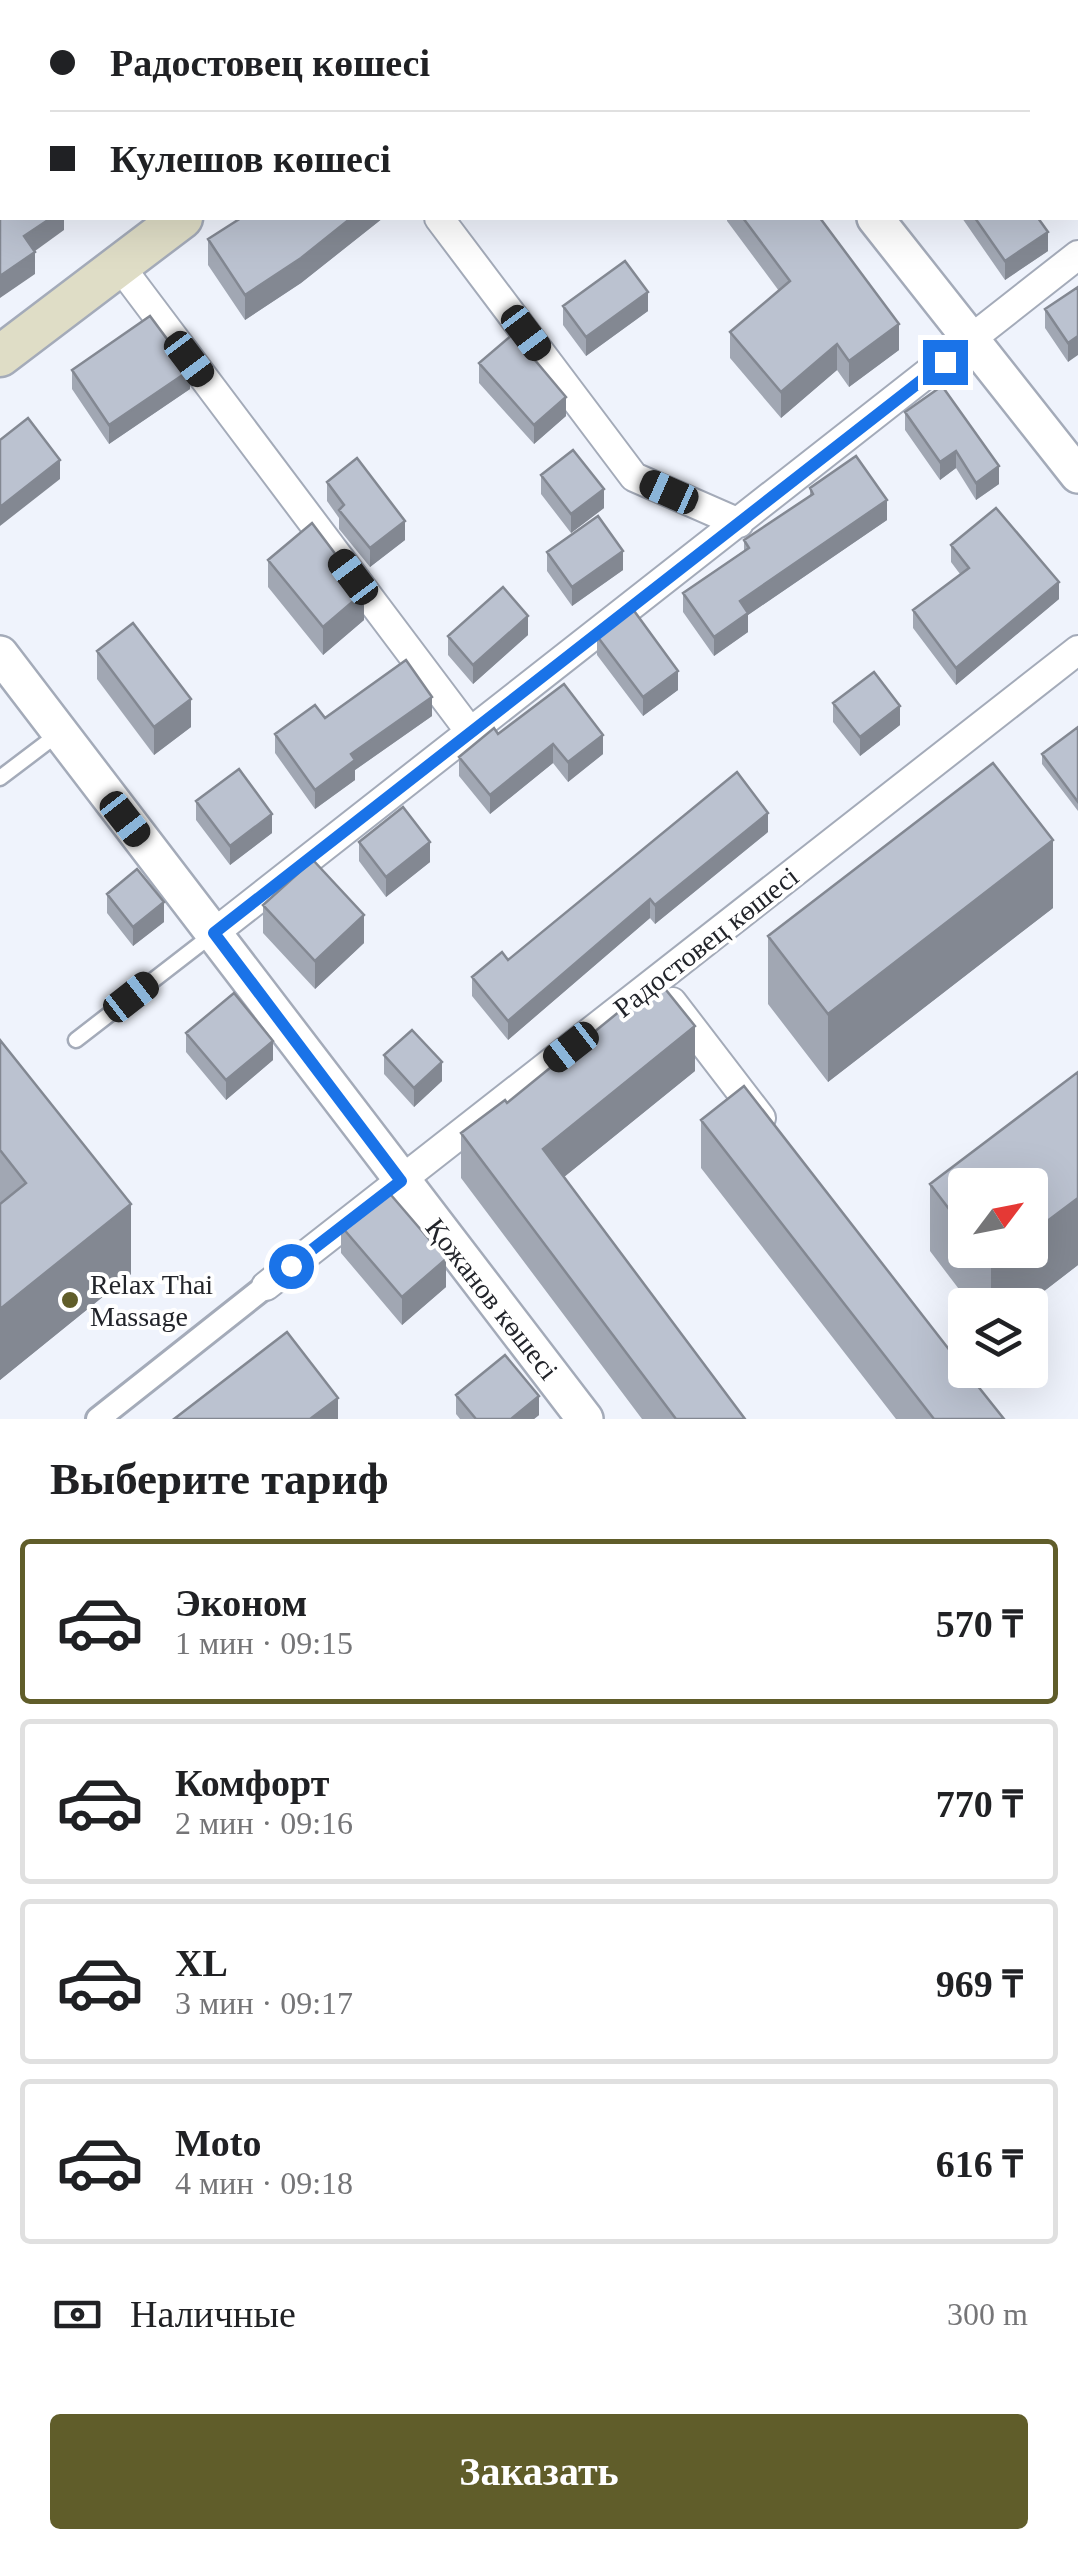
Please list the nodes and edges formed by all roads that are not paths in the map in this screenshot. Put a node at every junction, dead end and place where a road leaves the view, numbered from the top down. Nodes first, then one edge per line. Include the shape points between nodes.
1 (179, 220) edge
2 (441, 220) edge
3 (877, 220) edge
4 (1078, 255) edge
5 (119, 266) junction
6 (974, 340) junction
7 (0, 356) edge
8 (1078, 475) edge
9 (739, 523) junction
10 (1078, 650) edge
11 (0, 654) edge
12 (59, 733) junction
13 (470, 733) junction
14 (0, 778) edge
15 (214, 933) junction
16 (656, 980) junction
17 (76, 1040) dead end
18 (776, 1137) edge
19 (401, 1181) junction
20 (266, 1286) joint
21 (98, 1419) edge
22 (585, 1419) edge

1 - 5 main road
2 - 9 street via 634,477
3 - 6 street
4 - 6 street
5 - 7 main road
5 - 13 street
6 - 8 street
6 - 9 street
9 - 13 street
10 - 16 street, Радостовец көшесі
11 - 12 street, Қожанов көшесі
12 - 14 lane
12 - 15 street, Қожанов көшесі
13 - 15 street
15 - 17 lane
15 - 19 street, Қожанов көшесі
16 - 18 street
16 - 19 street, Радостовец көшесі
19 - 20 street, Радостовец көшесі
19 - 22 street, Қожанов көшесі
20 - 21 street, Радостовец көшесі

